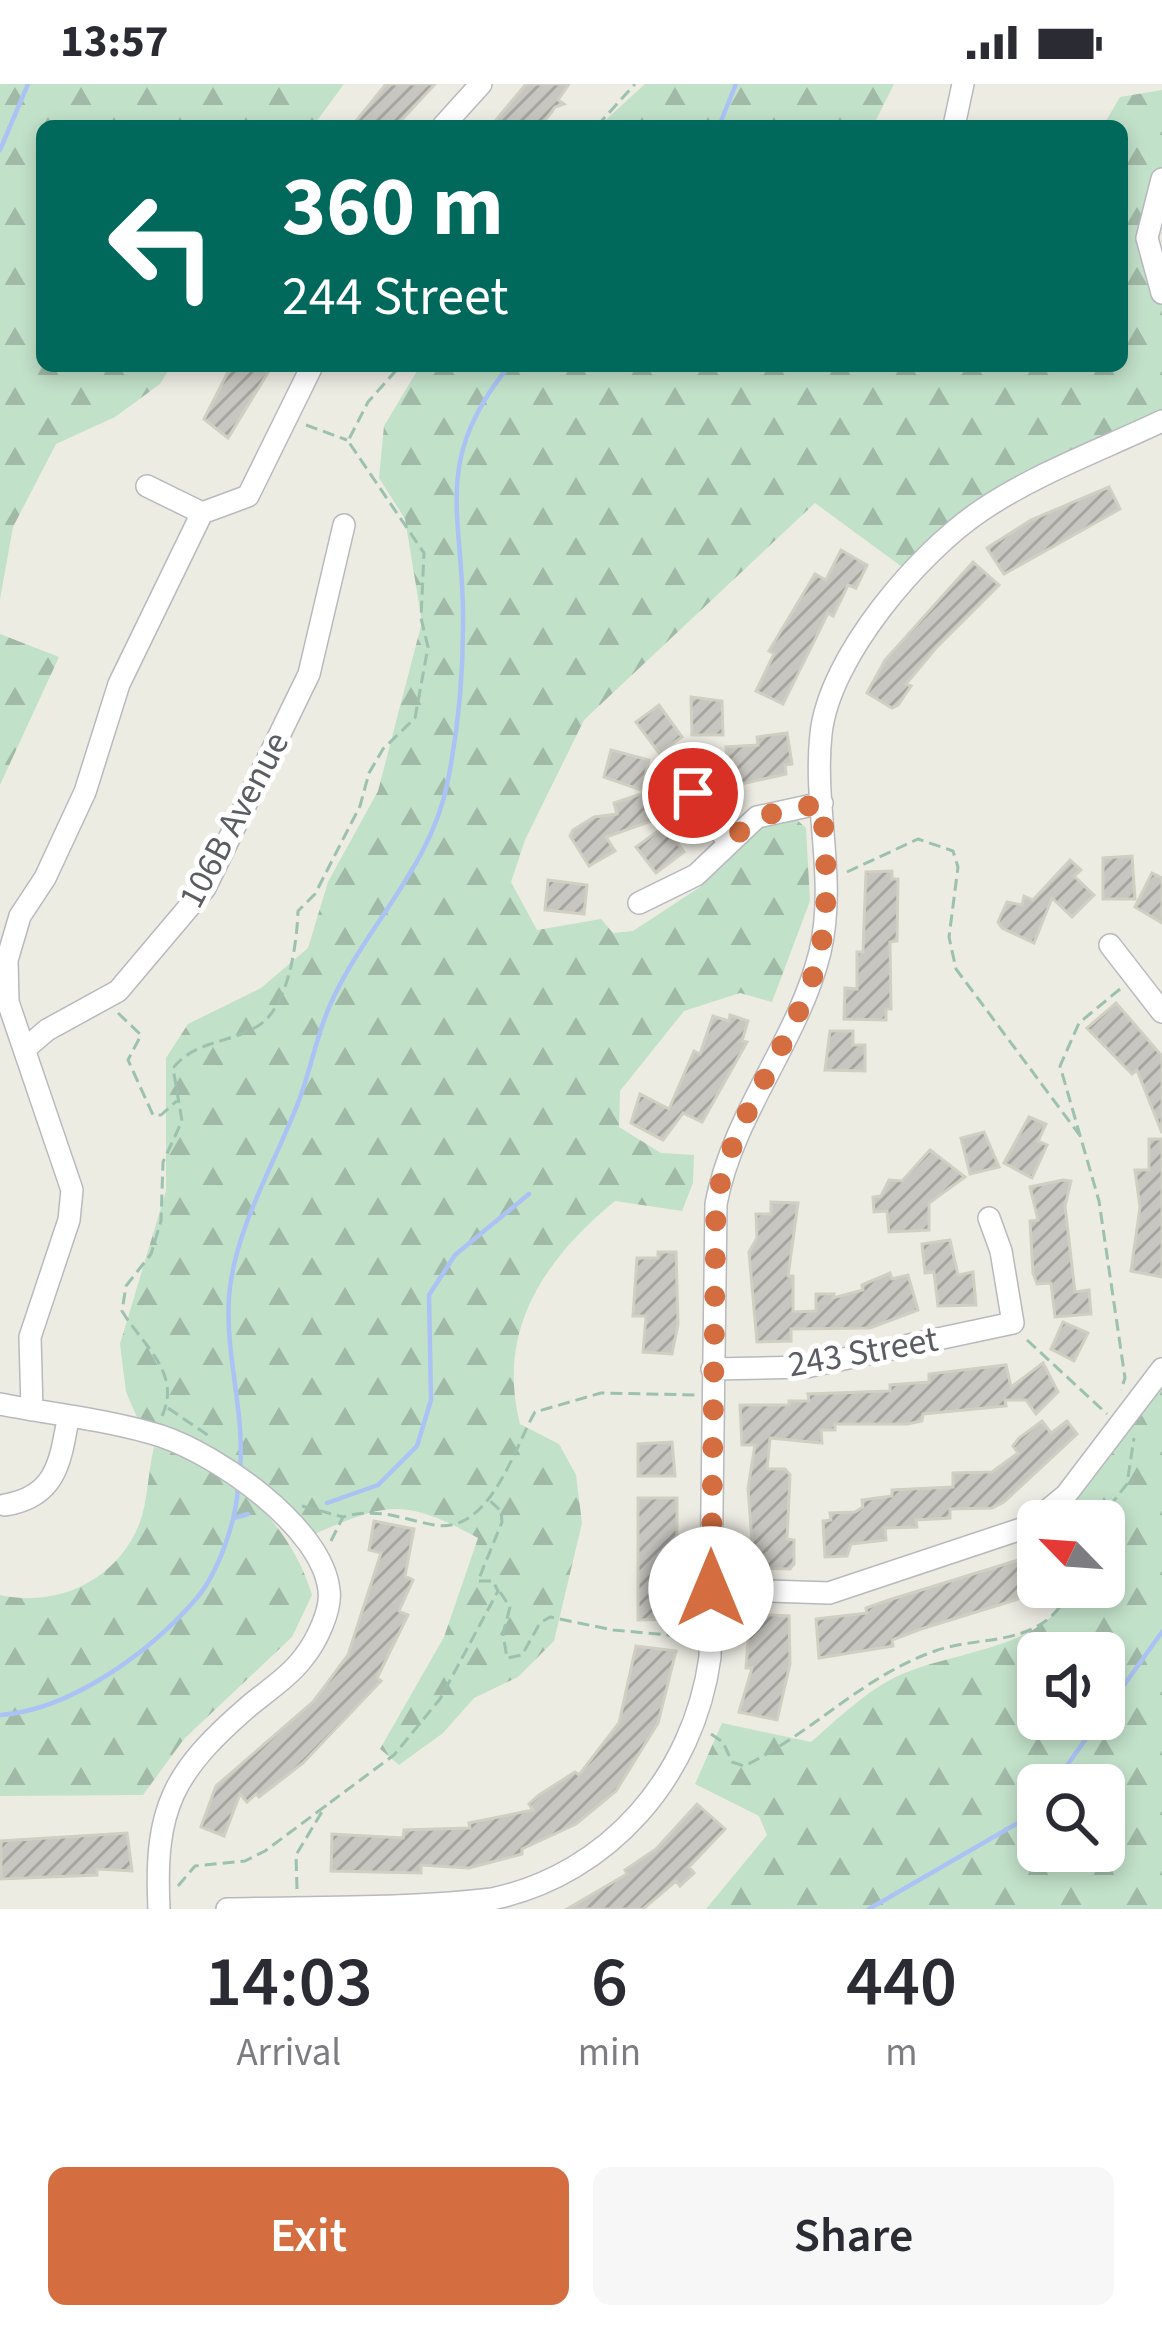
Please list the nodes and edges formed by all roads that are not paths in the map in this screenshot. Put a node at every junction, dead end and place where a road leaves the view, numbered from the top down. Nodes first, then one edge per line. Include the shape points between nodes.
1 (481, 84) edge
2 (964, 84) edge
3 (448, 120) edge
4 (955, 120) edge
5 (1162, 179) edge
6 (1162, 293) edge
7 (309, 372) edge
8 (1162, 421) edge
9 (147, 486) dead end
10 (202, 513) junction
11 (344, 525) dead end
12 (693, 793) dead end
13 (822, 803) junction
14 (728, 842) junction
15 (639, 903) dead end
16 (1110, 945) dead end
17 (1162, 1012) edge
18 (26, 1048) junction
19 (988, 1218) dead end
20 (712, 1369) junction
21 (1162, 1370) edge
22 (0, 1404) edge
23 (32, 1410) junction
24 (68, 1419) junction
25 (4, 1505) dead end
26 (711, 1589) junction
27 (166, 1900) edge
28 (332, 1908) edge
29 (227, 1909) edge

1 - 3 street
2 - 4 street
5 - 6 street via 1147,238
7 - 10 street via 248,496
8 - 13 street via 980,511 879,612 849,651 827,702
9 - 10 street
10 - 18 street via 118,684 85,792 20,916 5,974
11 - 18 street, 106B Avenue via 309,674 205,888 118,991
12 - 14 street
13 - 14 street via 757,817
13 - 20 street via 827,896 817,962 734,1142 718,1195
14 - 15 street via 678,887
16 - 17 street
18 - 23 street via 72,1190 30,1337
19 - 20 street, 243 Street via 1020,1331 842,1362
20 - 26 street
21 - 26 street via 1066,1495 1027,1527 829,1593
22 - 23 street
23 - 24 street
24 - 25 street via 46,1489
24 - 27 street via 161,1436 226,1471 290,1519 325,1570 331,1596 303,1659 197,1751 173,1785 160,1823
26 - 28 street via 710,1657 696,1721 671,1773 622,1832 572,1869 505,1896
28 - 29 street

